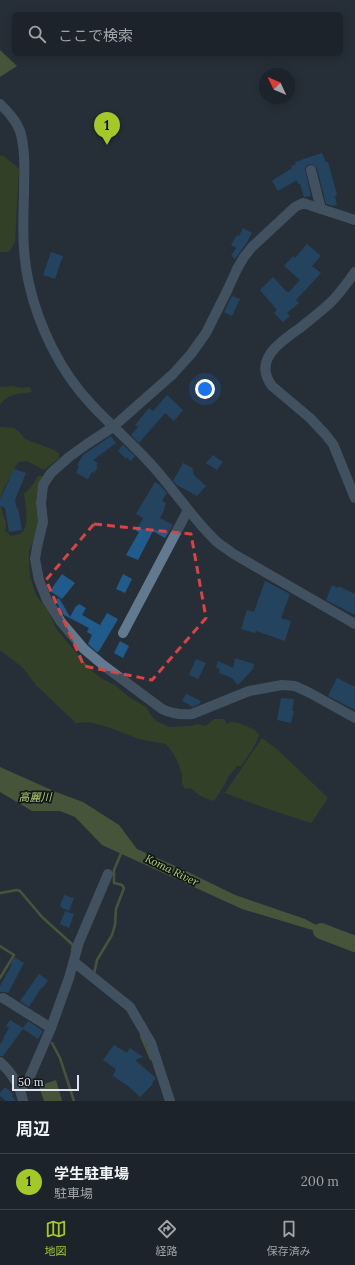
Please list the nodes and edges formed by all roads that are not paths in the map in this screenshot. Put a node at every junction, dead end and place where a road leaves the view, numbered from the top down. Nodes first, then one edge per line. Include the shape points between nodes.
1 (1, 106) edge
2 (311, 170) dead end
3 (321, 209) junction
4 (355, 220) edge
5 (355, 272) edge
6 (113, 427) junction
7 (355, 498) edge
8 (188, 510) junction
9 (355, 624) edge
10 (123, 633) dead end
11 (355, 718) edge
12 (108, 874) dead end
13 (74, 962) junction
14 (3, 998) dead end
15 (50, 1028) junction
16 (0, 1062) edge
17 (20, 1089) junction
18 (23, 1101) edge
19 (170, 1101) edge

1 - 6 street via 20,130 23,146 24,253 35,305 45,333 70,377
2 - 3 street
3 - 4 street
3 - 6 street via 303,203 295,207 252,247 237,269 206,333 191,354 173,374
5 - 7 street via 329,304 272,350 265,373 272,386 310,418 333,444
6 - 8 street via 156,470
6 - 11 street via 69,457 51,473 43,485 41,502 44,522 36,547 36,571 47,600 61,622 84,649 103,666 172,714 192,714 249,691 282,685 295,686 310,692
8 - 9 street via 214,539 232,552
8 - 10 street
12 - 13 street via 78,942
13 - 15 street
13 - 19 street via 130,1007 150,1044
14 - 15 street
15 - 17 street via 28,1081
16 - 17 street via 12,1074
17 - 18 street

